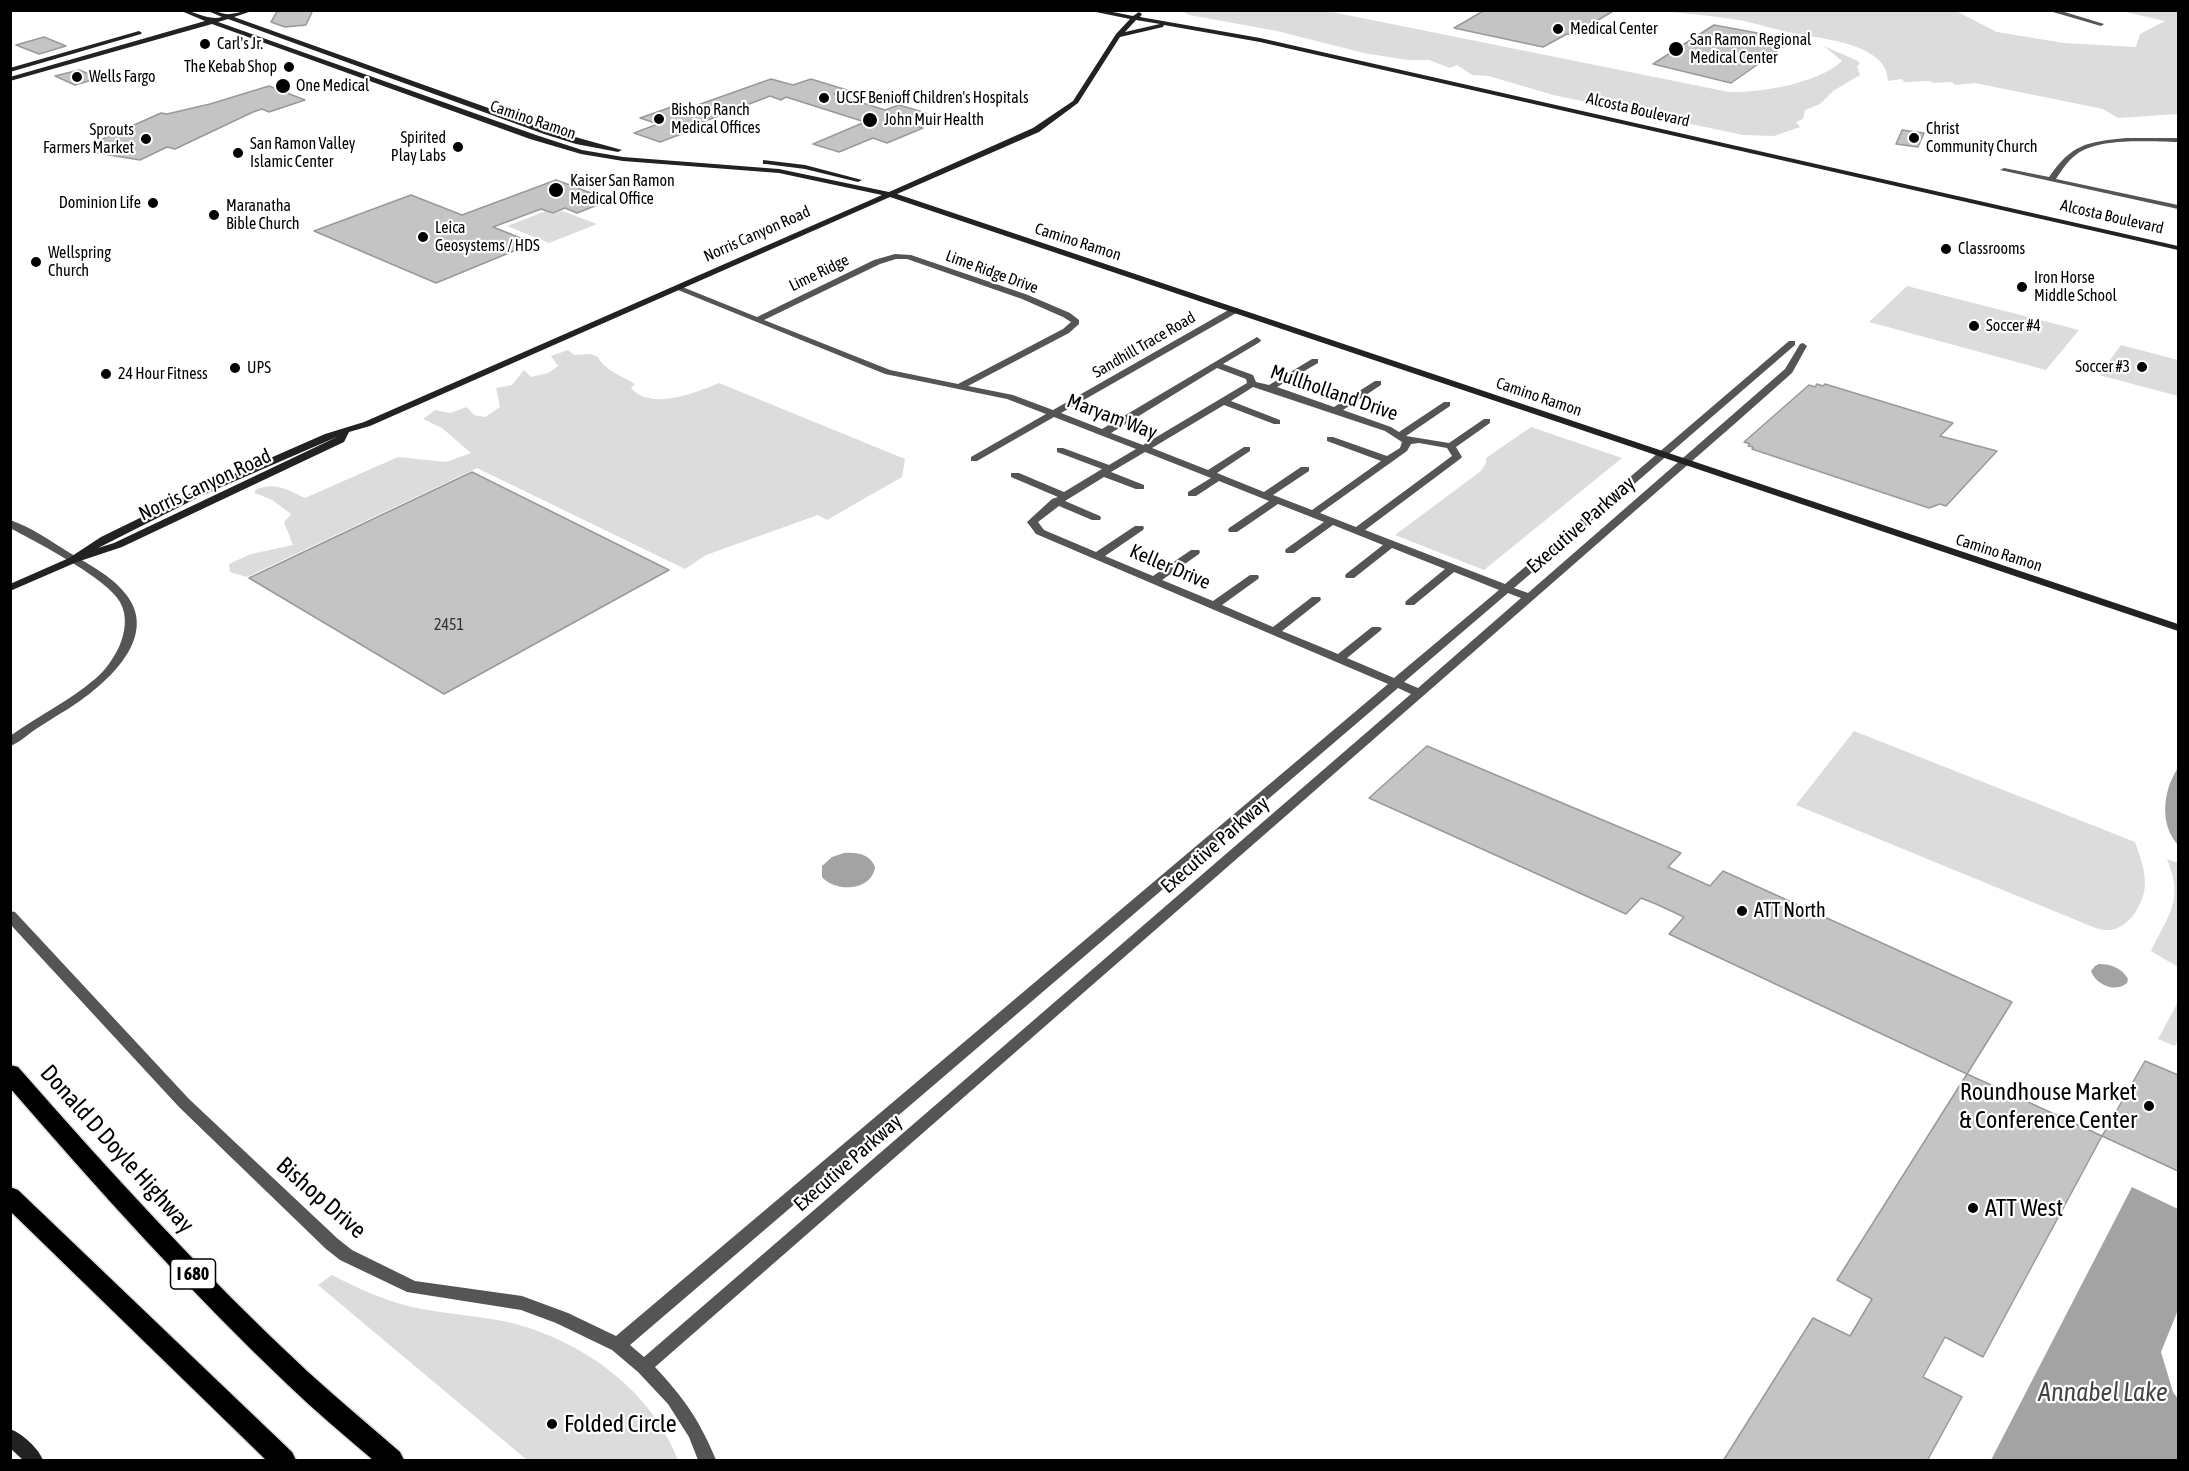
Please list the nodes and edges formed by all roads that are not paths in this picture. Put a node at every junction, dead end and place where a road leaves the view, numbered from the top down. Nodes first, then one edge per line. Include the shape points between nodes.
1 (182, 10) edge
2 (252, 10) edge
3 (1089, 10) edge
4 (1119, 10) edge
5 (2049, 10) edge
6 (215, 11) edge
7 (1138, 14) edge
8 (199, 16) junction
9 (228, 17) junction
10 (177, 22) dead end
11 (211, 22) junction
12 (1177, 24) junction
13 (2101, 24) dead end
14 (144, 32) dead end
15 (1119, 35) junction
16 (10, 70) edge
17 (10, 79) edge
18 (2178, 140) edge
19 (2004, 170) dead end
20 (2051, 180) junction
21 (889, 194) junction
22 (2178, 207) edge
23 (2178, 240) edge
24 (2178, 248) edge
25 (896, 256) joint
26 (677, 288) junction
27 (1235, 310) junction
28 (757, 321) junction
29 (1257, 340) dead end
30 (1792, 343) dead end
31 (1803, 346) dead end
32 (1316, 360) dead end
33 (1217, 365) junction
34 (1378, 383) dead end
35 (1252, 384) junction
36 (962, 385) junction
37 (1270, 388) junction
38 (1222, 401) junction
39 (1447, 404) dead end
40 (1335, 411) junction
41 (1054, 414) junction
42 (1277, 422) dead end
43 (1487, 422) dead end
44 (1103, 433) junction
45 (1404, 438) junction
46 (1330, 439) dead end
47 (1451, 446) junction
48 (1144, 449) junction
49 (1247, 449) dead end
50 (1060, 450) dead end
51 (1663, 455) junction
52 (974, 459) dead end
53 (1388, 460) junction
54 (1685, 462) junction
55 (1305, 469) dead end
56 (1107, 471) junction
57 (1015, 475) dead end
58 (1214, 476) junction
59 (1140, 487) dead end
60 (1192, 494) dead end
61 (1265, 496) junction
62 (1060, 499) junction
63 (1277, 500) junction
64 (1313, 514) junction
65 (1096, 518) dead end
66 (1331, 522) junction
67 (10, 523) edge
68 (1139, 528) dead end
69 (1233, 530) dead end
70 (1356, 532) junction
71 (1390, 545) junction
72 (1290, 551) dead end
73 (1195, 552) dead end
74 (1097, 556) junction
75 (73, 561) junction
76 (1452, 569) junction
77 (1350, 576) dead end
78 (1254, 577) dead end
79 (1155, 580) junction
80 (10, 588) edge
81 (1506, 589) junction
82 (1530, 598) junction
83 (1316, 599) dead end
84 (1410, 603) dead end
85 (1215, 606) junction
86 (2178, 628) edge
87 (1376, 629) dead end
88 (1275, 631) junction
89 (1340, 658) junction
90 (1417, 665) junction
91 (1441, 675) junction
92 (1396, 683) junction
93 (1420, 693) junction
94 (10, 742) edge
95 (10, 915) edge
96 (10, 1072) edge
97 (10, 1196) edge
98 (618, 1345) junction
99 (644, 1367) junction
100 (10, 1436) edge
101 (34, 1461) edge
102 (283, 1461) edge
103 (391, 1461) edge
104 (707, 1461) edge

1 - 8 main road, Camino Ramon
2 - 9 main road
3 - 7 main road, Alcosta Boulevard
4 - 7 main road, Alcosta Boulevard
5 - 13 street
6 - 8 main road
6 - 9 main road, Camino Ramon
7 - 12 main road, Alcosta Boulevard
7 - 15 main road, Norris Canyon Road
7 - 23 main road, Alcosta Boulevard via 1251,32
8 - 10 main road
8 - 11 main road, Camino Ramon
9 - 11 main road
9 - 21 main road, Camino Ramon via 579,142 641,153 805,167 842,175
11 - 17 main road
11 - 21 main road, Camino Ramon via 563,148 622,159 779,171
12 - 15 main road
12 - 24 main road, Alcosta Boulevard
14 - 16 main road
15 - 21 main road, Norris Canyon Road via 1076,102 1054,120
18 - 20 street via 2095,145 2076,151
19 - 20 street
20 - 22 street
21 - 26 main road, Norris Canyon Road
21 - 27 main road, Camino Ramon
25 - 28 street, Lime Ridge
25 - 36 street, Lime Ridge Drive via 909,257 1011,293 1076,322 1066,331
26 - 28 street, Maryam Way
26 - 75 main road, Norris Canyon Road via 182,501 105,539
27 - 41 street, Sandhill Trace Road
27 - 51 main road, Camino Ramon
28 - 36 street, Maryam Way via 888,372
29 - 33 street
30 - 51 street, Executive Parkway
31 - 54 street, Executive Parkway via 1789,371
32 - 37 street
33 - 35 street via 1250,377
33 - 44 street
34 - 40 street
35 - 37 street, Mullholland Drive
35 - 38 street, Mullholland Drive
36 - 41 street, Maryam Way
37 - 40 street, Mullholland Drive
38 - 42 street
38 - 48 street, Mullholland Drive
39 - 45 street
40 - 45 street, Mullholland Drive
41 - 44 street, Maryam Way
41 - 52 street, Sandhill Trace Road
43 - 47 street
44 - 48 street, Maryam Way
45 - 47 street
45 - 53 street, Mullholland Drive via 1404,449
46 - 53 street
47 - 70 street via 1457,457 1452,463
48 - 56 street, Keller Drive
48 - 58 street, Maryam Way
49 - 58 street
50 - 56 street
51 - 54 main road, Camino Ramon
51 - 81 street, Executive Parkway
53 - 64 street, Mullholland Drive
54 - 82 street, Executive Parkway
54 - 86 main road, Camino Ramon
55 - 61 street
56 - 59 street
56 - 62 street, Keller Drive
57 - 62 street
58 - 60 street
58 - 61 street, Maryam Way
61 - 63 street, Maryam Way
62 - 65 street
62 - 74 street, Keller Drive via 1035,518 1034,526
63 - 64 street, Maryam Way
63 - 69 street
64 - 66 street, Maryam Way
66 - 70 street, Maryam Way
66 - 72 street
67 - 75 street
68 - 74 street
70 - 71 street, Maryam Way
71 - 76 street, Maryam Way
71 - 77 street
73 - 79 street
74 - 79 street, Keller Drive
75 - 80 main road, Norris Canyon Road
75 - 94 street via 123,597 131,613 129,635 103,679
76 - 81 street, Maryam Way
76 - 84 street
78 - 85 street
79 - 85 street, Keller Drive
81 - 82 street, Maryam Way
81 - 90 street, Executive Parkway
82 - 91 street, Executive Parkway
83 - 88 street
85 - 88 street, Keller Drive
87 - 89 street
88 - 89 street, Keller Drive
89 - 92 street, Keller Drive
90 - 91 street
90 - 92 street, Executive Parkway
91 - 93 street, Executive Parkway
92 - 93 street, Keller Drive
92 - 98 street, Executive Parkway
93 - 99 street, Executive Parkway
95 - 98 street, Bishop Drive via 184,1103 274,1191 346,1254 413,1287 522,1303
96 - 103 highway, Donald D Doyle Highway / I 680 via 178,1259 287,1368
97 - 102 highway
98 - 99 street, Bishop Drive
99 - 104 street, Bishop Drive via 674,1399 696,1432
100 - 101 main road

